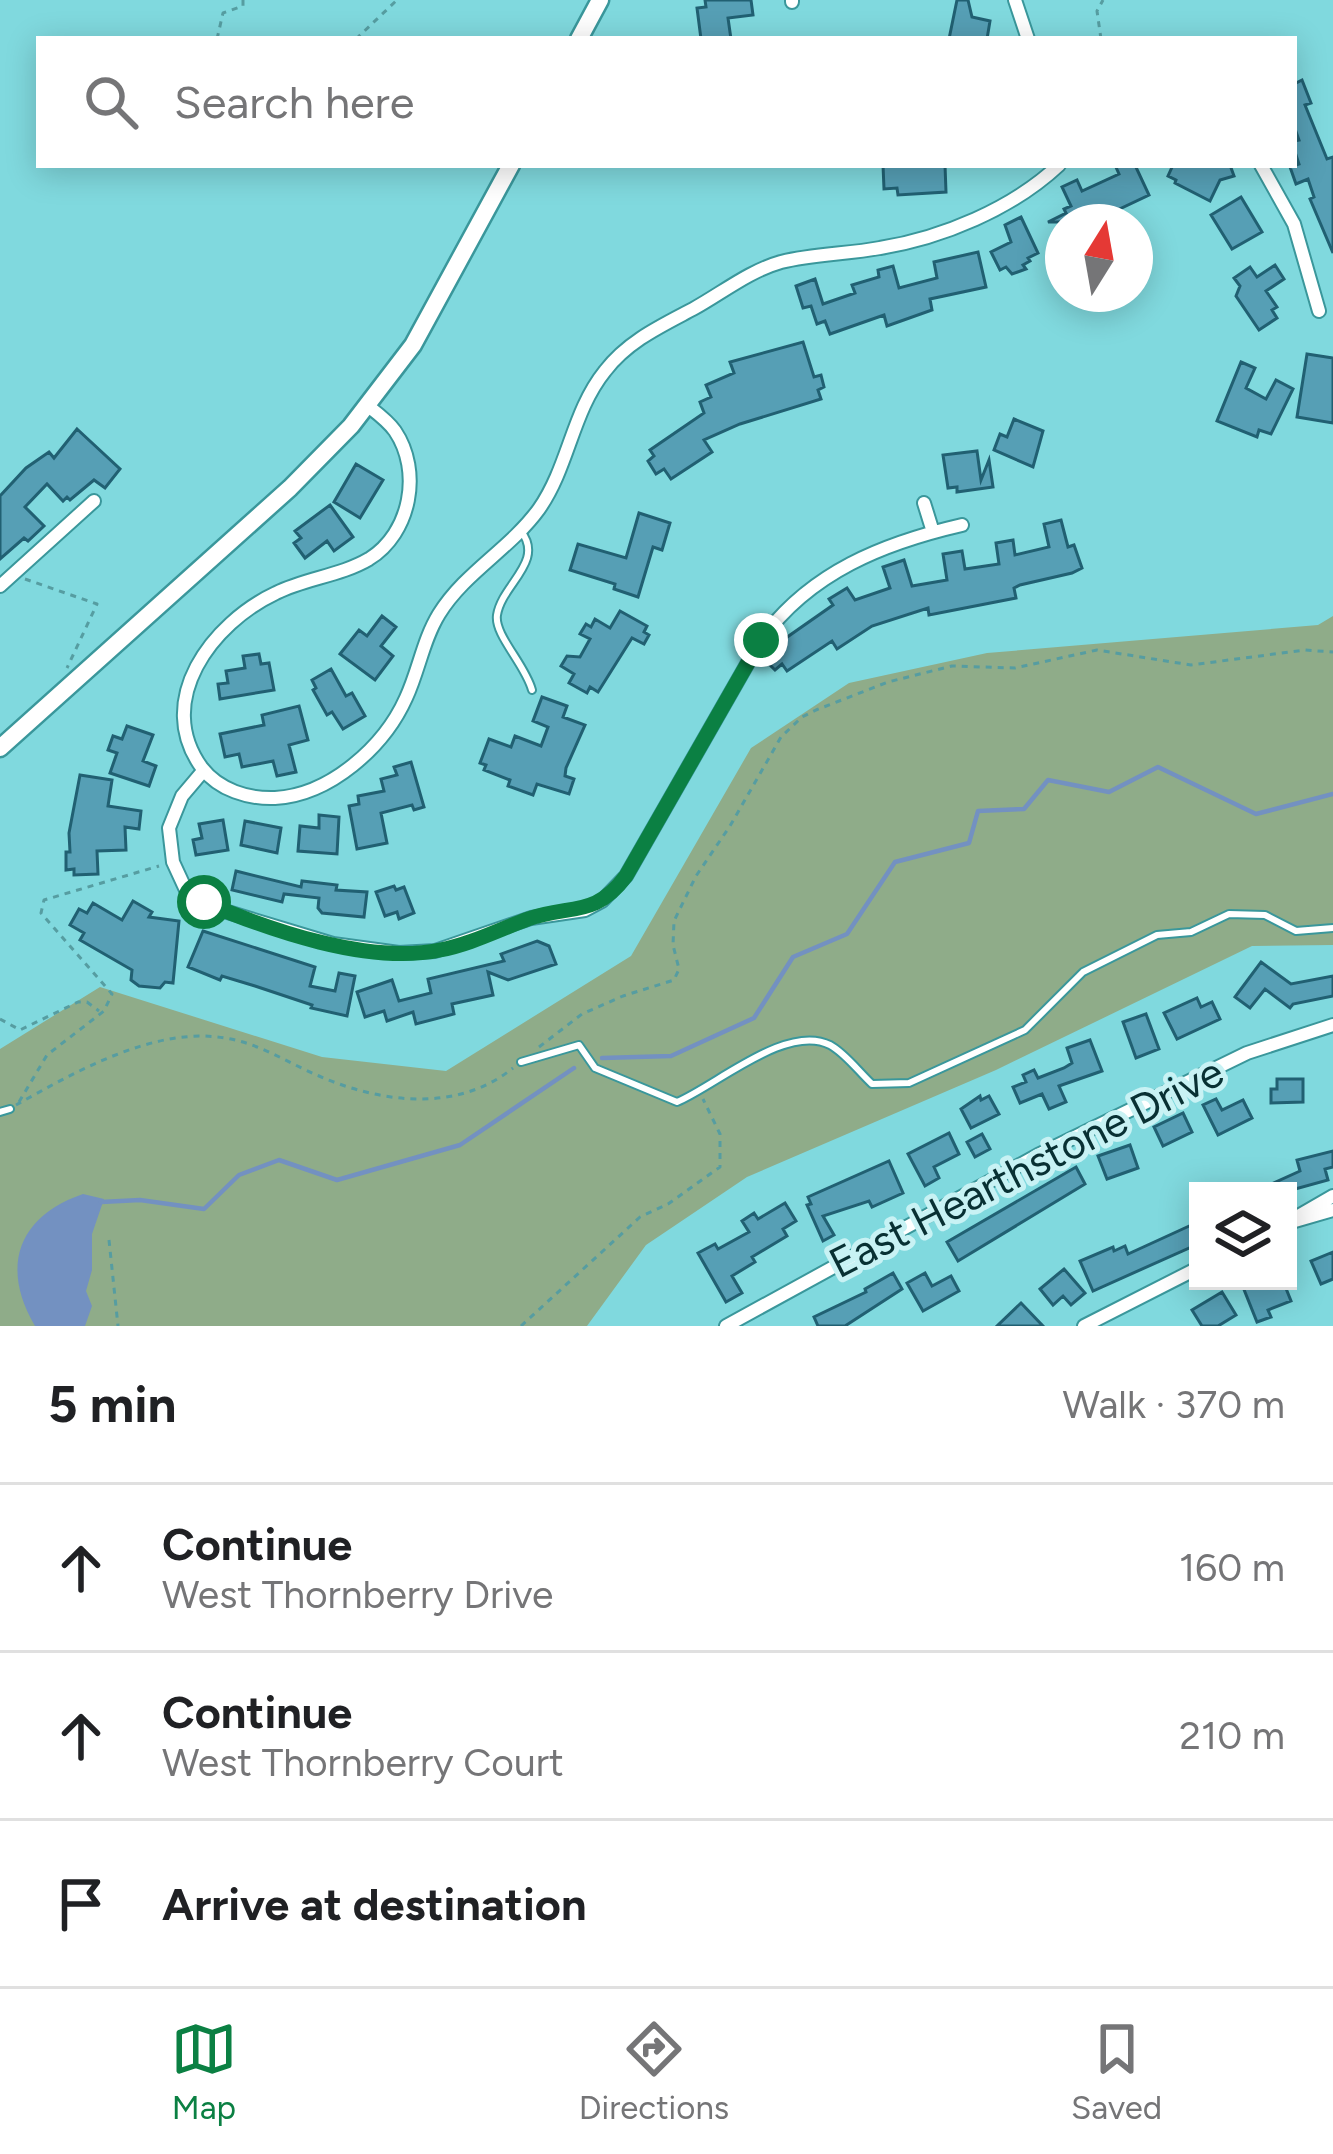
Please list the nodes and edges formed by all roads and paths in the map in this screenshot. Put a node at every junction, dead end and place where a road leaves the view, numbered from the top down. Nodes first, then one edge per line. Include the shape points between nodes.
1 (243, 0) edge
2 (397, 0) edge
3 (600, 0) edge
4 (1015, 0) edge
5 (1103, 0) edge
6 (218, 36) edge
7 (359, 36) edge
8 (581, 36) edge
9 (1027, 36) edge
10 (1101, 36) edge
11 (509, 168) edge
12 (1055, 168) edge
13 (1263, 168) edge
14 (1319, 311) dead end
15 (368, 406) junction
16 (94, 501) dead end
17 (924, 502) dead end
18 (962, 525) dead end
19 (521, 531) junction
20 (932, 532) junction
21 (12, 575) junction
22 (0, 586) edge
23 (1333, 652) edge
24 (63, 677) dead end
25 (532, 690) dead end
26 (0, 748) edge
27 (204, 770) junction
28 (172, 862) junction
29 (1333, 928) edge
30 (102, 1013) junction
31 (0, 1019) edge
32 (1333, 1025) edge
33 (521, 1062) junction
34 (700, 1092) junction
35 (14, 1106) junction
36 (0, 1112) edge
37 (1333, 1196) edge
38 (1333, 1210) edge
39 (1297, 1217) edge
40 (1297, 1220) edge
41 (109, 1240) dead end
42 (1189, 1273) edge
43 (118, 1326) edge
44 (521, 1326) edge
45 (726, 1326) edge
46 (1084, 1326) edge

1 - 6 path via 224,14
2 - 7 path
3 - 8 street
4 - 9 street
5 - 10 path
11 - 15 street via 413,345
12 - 19 street via 948,231 778,263 633,343 588,394 553,486
13 - 14 street via 1294,224
15 - 26 street via 290,488
15 - 27 street via 405,452 408,503 399,529 349,569 273,594 204,653 183,708
16 - 21 street
17 - 20 street
18 - 20 street
19 - 25 lane via 530,556 496,618
19 - 27 street via 441,610 392,722 339,775 262,799 231,791
20 - 28 street via 836,569 782,614 617,889 585,910 531,918 435,951 364,950 204,902 185,888
21 - 22 street
21 - 24 path via 97,604
23 - 33 path via 1191,665 1097,650 1015,668 952,666 802,717 781,737 674,921 674,980 582,1014
27 - 28 street via 172,812
28 - 30 path via 44,900 41,913 112,994
29 - 34 lane via 1296,931 1265,916 1229,914 1191,932 1157,934 1084,972 1025,1030 909,1083 872,1084 831,1046 803,1038
30 - 31 path via 78,1002 27,1029
30 - 35 path via 47,1055
32 - 45 street, East Hearthstone Drive via 1247,1053 1038,1155
33 - 34 lane via 579,1045 595,1068 677,1102
33 - 35 path via 468,1093 399,1100 222,1037 178,1040 99,1060
34 - 44 path via 720,1134 720,1168 640,1217
35 - 36 lane
37 - 39 street
38 - 40 street
41 - 43 path
42 - 46 street

